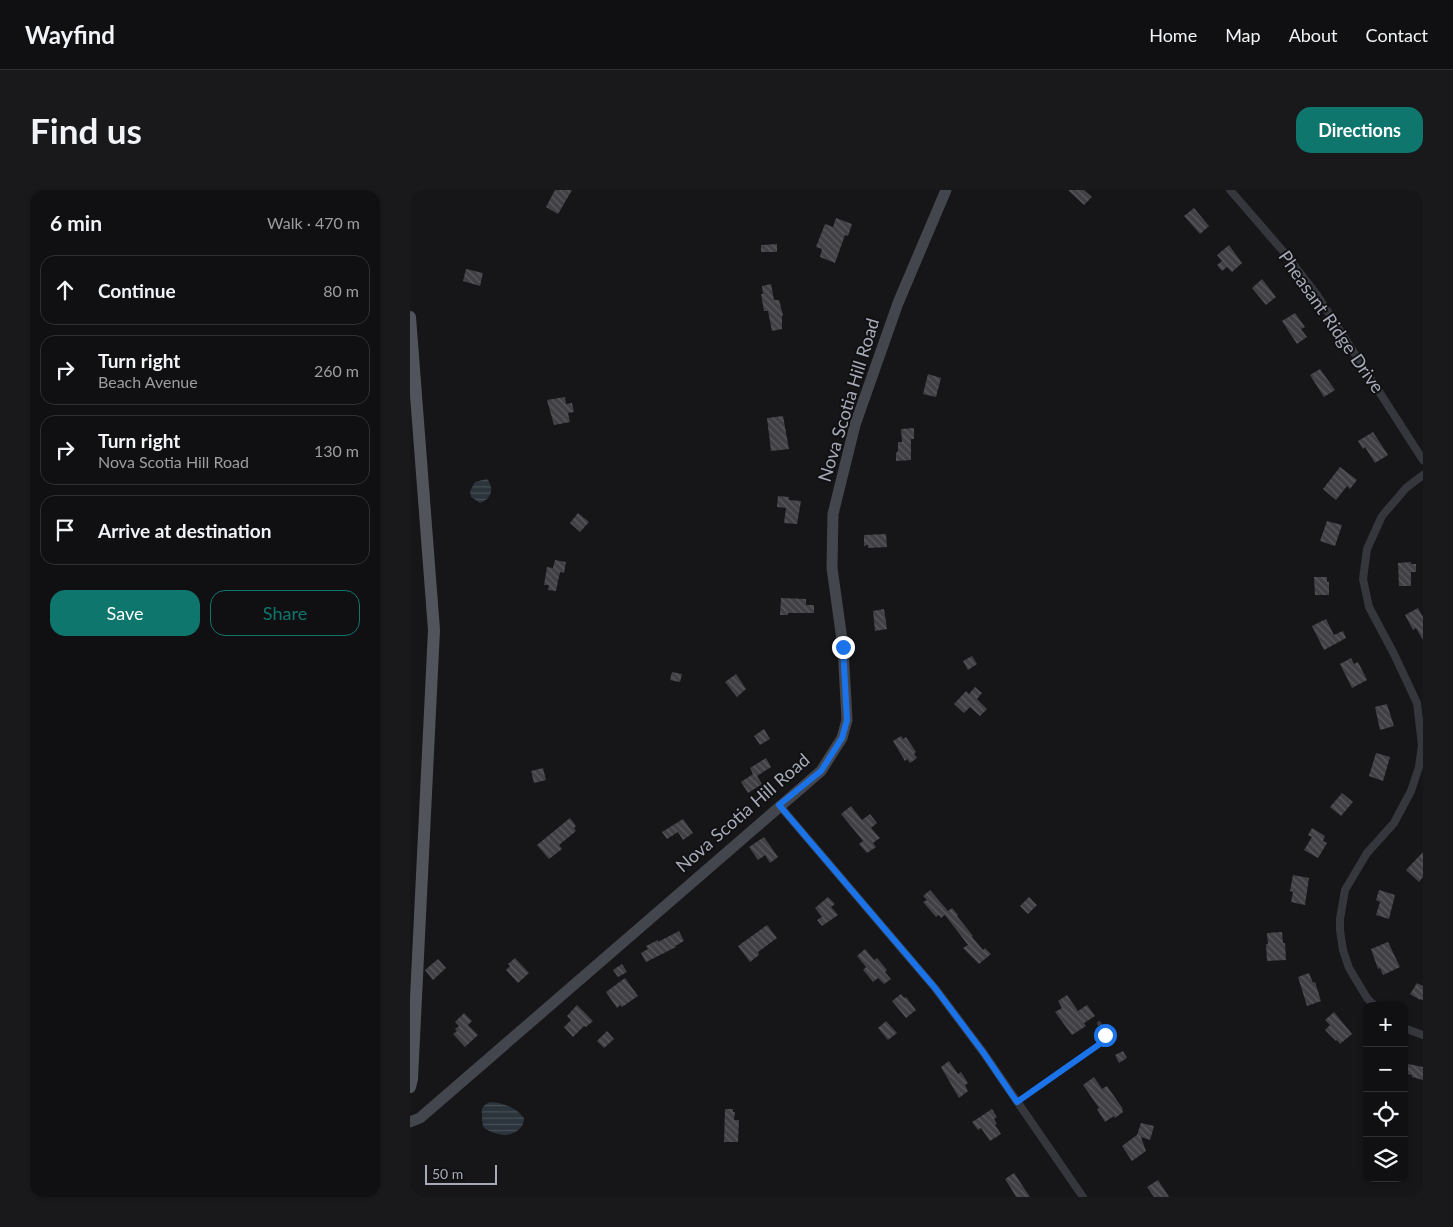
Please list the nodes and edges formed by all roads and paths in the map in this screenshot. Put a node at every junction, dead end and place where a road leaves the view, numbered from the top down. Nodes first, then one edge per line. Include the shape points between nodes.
1 (946, 190) edge
2 (1230, 190) edge
3 (410, 317) edge
4 (1423, 460) edge
5 (1423, 475) edge
6 (1423, 745) edge
7 (779, 805) junction
8 (414, 950) edge
9 (1371, 1002) edge
10 (1099, 1023) dead end
11 (1408, 1029) edge
12 (1423, 1035) edge
13 (410, 1087) edge
14 (1017, 1102) junction
15 (410, 1122) edge
16 (1083, 1197) edge

1 - 7 street, Nova Scotia Hill Road via 894,312 855,425 833,514 832,568 843,647 847,720 842,738 821,771
2 - 4 street, Pheasant Ridge Drive via 1316,295
3 - 8 main road via 434,630
5 - 6 street via 1406,488 1382,516 1367,549 1363,579 1369,607 1417,703
6 - 9 street via 1412,791 1394,824 1367,853 1345,890 1340,919 1343,950 1349,968
7 - 14 street via 935,988
7 - 15 street, Nova Scotia Hill Road via 420,1118
8 - 13 main road
10 - 14 lane via 1105,1035 1104,1041
11 - 12 street
14 - 16 street

